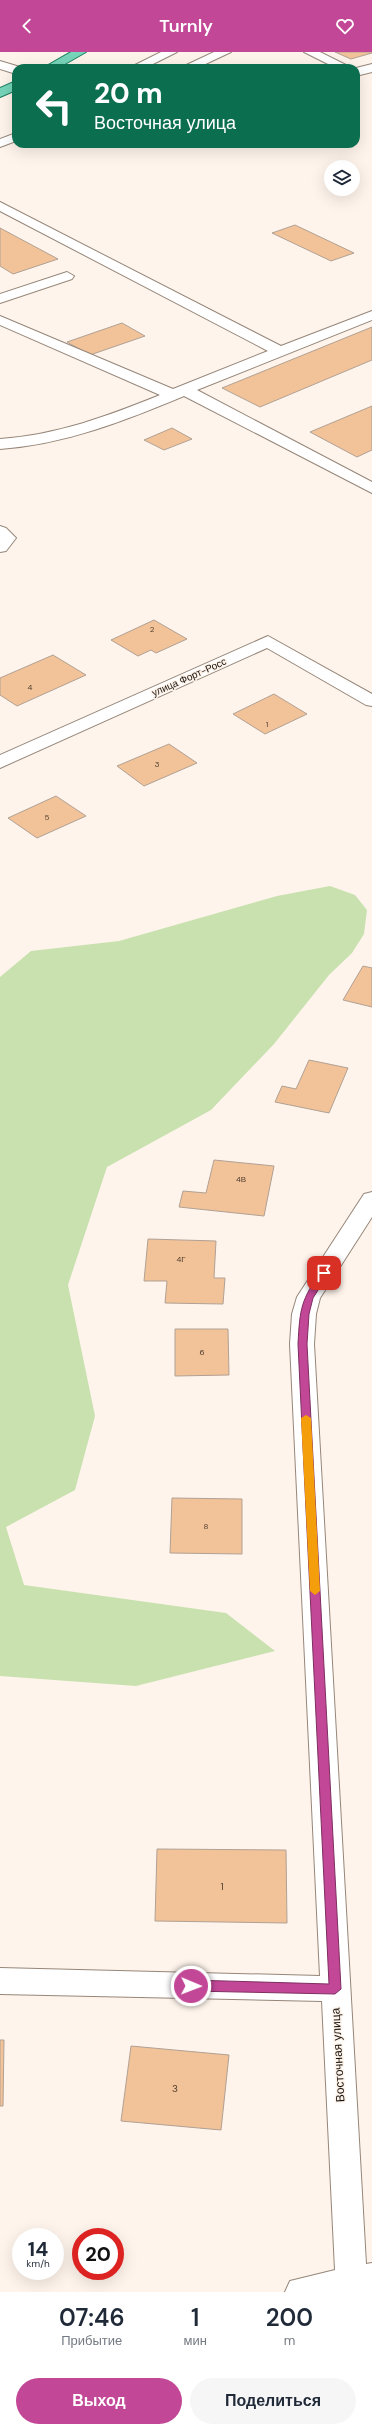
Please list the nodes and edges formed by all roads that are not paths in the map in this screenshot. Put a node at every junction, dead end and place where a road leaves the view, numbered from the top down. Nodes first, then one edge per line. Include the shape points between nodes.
1 (80, 52) edge
2 (171, 52) edge
3 (225, 52) edge
4 (310, 52) edge
5 (57, 64) edge
6 (144, 64) edge
7 (196, 64) edge
8 (337, 64) edge
9 (0, 65) edge
10 (372, 68) edge
11 (12, 69) edge
12 (360, 71) edge
13 (12, 87) edge
14 (0, 92) edge
15 (12, 138) edge
16 (0, 143) edge
17 (0, 206) edge
18 (67, 276) dead end
19 (0, 299) edge
20 (372, 315) edge
21 (0, 320) edge
22 (281, 352) junction
23 (179, 392) junction
24 (0, 444) edge
25 (372, 488) edge
26 (0, 531) edge
27 (0, 546) edge
28 (372, 701) edge
29 (0, 762) edge
30 (372, 1199) edge
31 (0, 1981) edge
32 (335, 1989) junction
33 (360, 2284) edge
34 (301, 2292) edge

1 - 5 main road
2 - 6 street
3 - 7 street
4 - 8 street
9 - 11 street
10 - 12 street
13 - 14 main road
15 - 16 street
17 - 22 street
18 - 19 street
20 - 22 street
21 - 23 street
22 - 23 street
23 - 24 street via 90,427 46,439
23 - 25 street
26 - 27 street via 8,538
28 - 29 street, улица Форт-Росс via 268,641
30 - 32 street, Восточная улица via 308,1297 303,1332
31 - 32 street
32 - 33 street, Восточная улица
33 - 34 street

